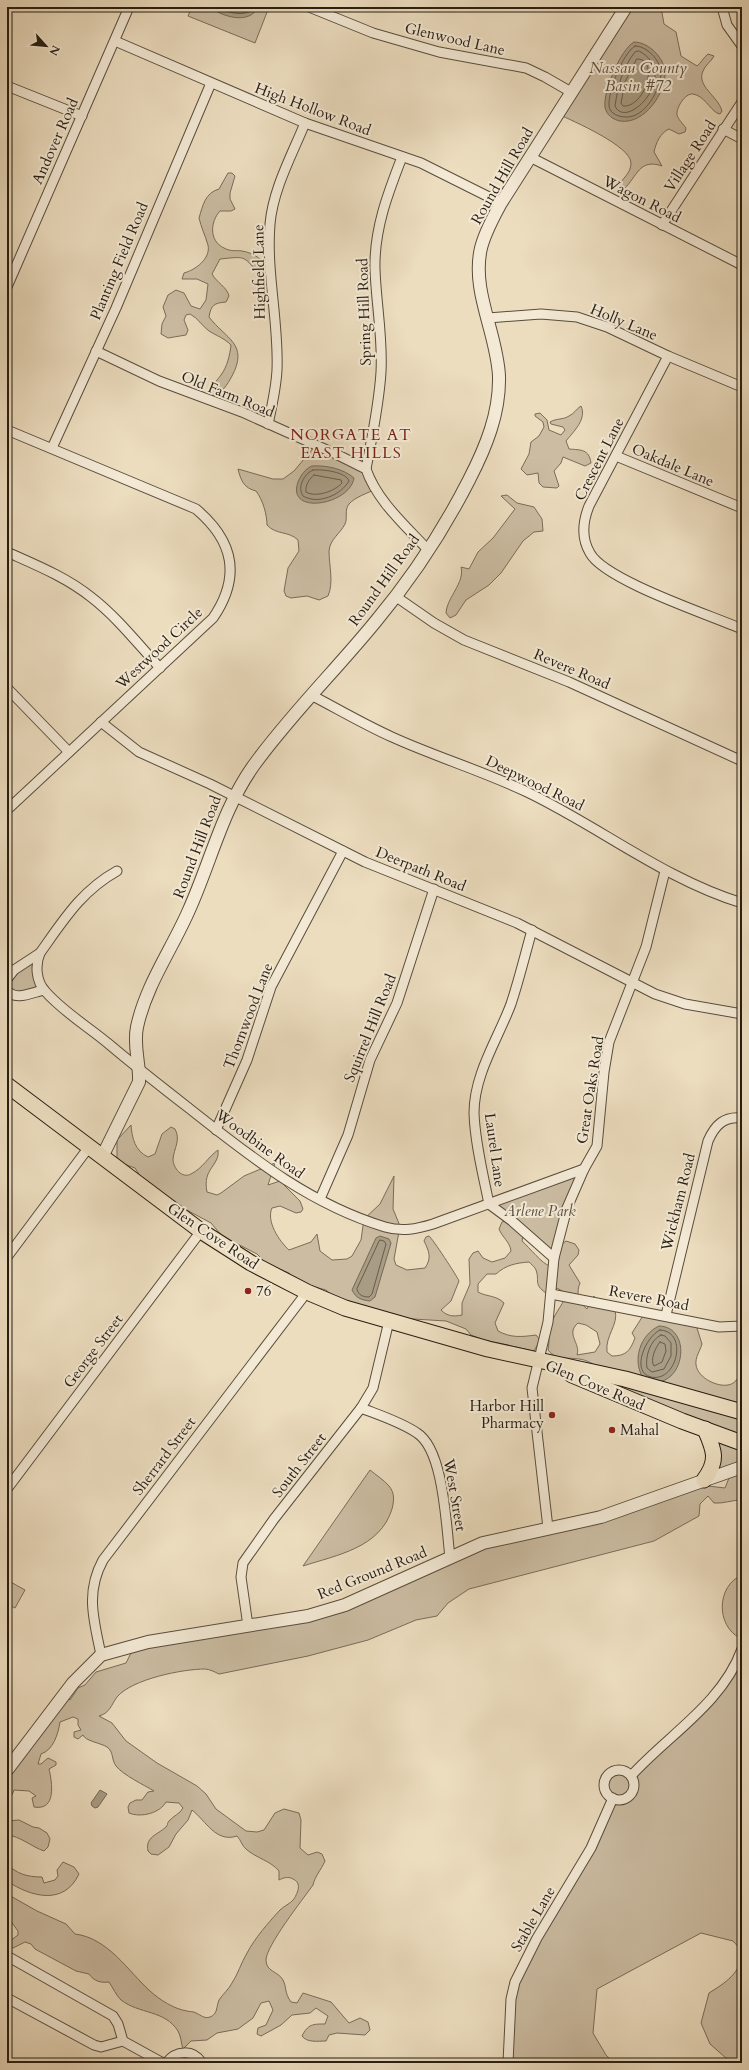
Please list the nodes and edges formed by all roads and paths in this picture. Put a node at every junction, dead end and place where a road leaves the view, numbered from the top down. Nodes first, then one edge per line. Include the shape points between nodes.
1 (130, 7) edge
2 (309, 7) edge
3 (626, 7) edge
4 (722, 7) edge
5 (115, 41) junction
6 (742, 46) edge
7 (210, 83) junction
8 (7, 86) edge
9 (571, 92) junction
10 (742, 102) edge
11 (82, 116) junction
12 (305, 123) junction
13 (723, 129) junction
14 (742, 139) edge
15 (402, 157) junction
16 (530, 157) junction
17 (502, 203) junction
18 (662, 224) junction
19 (742, 265) edge
20 (7, 287) edge
21 (488, 318) junction
22 (96, 351) junction
23 (668, 356) junction
24 (742, 387) edge
25 (268, 424) junction
26 (7, 430) edge
27 (52, 448) junction
28 (616, 456) junction
29 (366, 469) junction
30 (742, 508) edge
31 (428, 550) junction
32 (7, 552) edge
33 (395, 596) junction
34 (742, 629) edge
35 (160, 668) junction
36 (7, 688) edge
37 (311, 695) junction
38 (101, 722) junction
39 (69, 752) junction
40 (742, 761) edge
41 (234, 796) junction
42 (7, 810) edge
43 (343, 851) junction
44 (117, 871) dead end
45 (665, 871) junction
46 (434, 889) junction
47 (742, 903) edge
48 (532, 930) junction
49 (40, 954) junction
50 (7, 979) edge
51 (633, 983) junction
52 (7, 990) edge
53 (44, 990) junction
54 (742, 1014) edge
55 (139, 1070) junction
56 (7, 1085) edge
57 (742, 1118) edge
58 (216, 1130) junction
59 (90, 1147) junction
60 (102, 1157) junction
61 (584, 1169) junction
62 (320, 1199) junction
63 (489, 1204) junction
64 (202, 1231) junction
65 (7, 1257) edge
66 (554, 1258) junction
67 (307, 1292) junction
68 (551, 1294) junction
69 (666, 1315) junction
70 (389, 1321) junction
71 (742, 1326) edge
72 (538, 1361) junction
73 (361, 1408) junction
74 (742, 1412) edge
75 (705, 1429) junction
76 (742, 1443) edge
77 (741, 1465) edge
78 (704, 1480) junction
79 (7, 1489) edge
80 (548, 1528) junction
81 (450, 1557) junction
82 (248, 1626) junction
83 (742, 1649) edge
84 (101, 1655) junction
85 (7, 1770) edge
86 (631, 1776) junction
87 (613, 1798) junction
88 (7, 1956) edge
89 (7, 1998) edge
90 (123, 2041) junction
91 (165, 2063) edge
92 (202, 2063) edge
93 (508, 2063) edge

1 - 5 street, Andover Road
2 - 9 street, Glenwood Lane via 373,33 432,50 526,68
3 - 9 street, Round Hill Road
4 - 6 street via 727,24
5 - 7 street, High Hollow Road
5 - 11 street, Andover Road
7 - 12 street, High Hollow Road
7 - 22 street, Planting Field Road
8 - 11 street
9 - 16 street, Round Hill Road
10 - 13 street, Village Road
11 - 20 street, Andover Road
12 - 15 street, High Hollow Road
12 - 25 street, Highfield Lane via 278,188 270,223 269,248 277,369 276,391
13 - 14 street
13 - 18 street, Village Road
15 - 17 street, High Hollow Road via 444,173
15 - 29 street, Spring Hill Road via 386,200 376,251 381,372
16 - 17 street, Round Hill Road
16 - 18 street, Wagon Road
17 - 21 street, Round Hill Road via 485,236 479,264 479,280
18 - 19 street, Wagon Road
21 - 23 street, Holly Lane via 541,314 576,317 607,327
21 - 31 street, Round Hill Road via 499,375 494,420 469,480
22 - 25 street, Old Farm Road via 159,381
22 - 27 street, Planting Field Road
23 - 24 street, Holly Lane
23 - 28 street, Crescent Lane
25 - 29 street, Old Farm Road
26 - 27 street, Westwood Circle
27 - 35 street, Westwood Circle via 196,509 211,521 222,537 231,570 228,591 221,606 213,618
28 - 30 street, Oakdale Lane
28 - 34 street, Crescent Lane via 586,515 584,527 590,553 606,570 617,577
29 - 31 street via 381,496
31 - 33 street, Round Hill Road
32 - 35 street via 70,582 91,596
33 - 37 street, Round Hill Road via 376,622
33 - 40 street, Revere Road via 464,640 569,682
35 - 38 street, Westwood Circle
36 - 39 street
37 - 41 street, Round Hill Road via 254,763
37 - 45 street, Deepwood Road via 392,737 527,792
38 - 39 street, Westwood Circle
38 - 41 street, Deerpath Road via 139,752
39 - 42 street, Westwood Circle
41 - 43 street, Deerpath Road
41 - 55 street, Round Hill Road via 191,906 143,1005 135,1041
43 - 46 street, Deerpath Road
43 - 58 street, Thornwood Lane via 271,987 247,1060
44 - 49 street via 99,881 84,895
45 - 47 street, Deepwood Road via 694,886
45 - 51 street, Great Oaks Road via 646,947
46 - 48 street, Deerpath Road
46 - 62 street, Squirrel Hill Road via 398,1003 370,1060 348,1135
48 - 51 street, Deerpath Road
48 - 63 street, Laurel Lane via 511,1003 482,1068 476,1091 476,1134
49 - 50 street via 14,970
49 - 53 street via 37,970
51 - 54 street, Deerpath Road via 685,1004
51 - 61 street, Great Oaks Road via 609,1042 597,1146
52 - 53 street via 13,995 23,996
53 - 55 street, Woodbine Road
55 - 58 street, Woodbine Road
55 - 60 street, Round Hill Road via 139,1082 135,1092
56 - 59 main road, Glen Cove Road
57 - 69 street, Wickham Road via 733,1117 722,1121 708,1141
58 - 62 street, Woodbine Road via 274,1174
59 - 60 main road, Glen Cove Road
59 - 65 street
60 - 64 main road, Glen Cove Road
61 - 63 street, Woodbine Road
61 - 66 street, Great Oaks Road via 567,1208
62 - 63 street, Woodbine Road via 386,1228 401,1230 433,1224
63 - 66 street, Laurel Lane
64 - 67 main road, Glen Cove Road via 251,1263
64 - 79 street, George Street
66 - 68 street, Great Oaks Road
67 - 70 main road, Glen Cove Road via 345,1308
67 - 84 street, Sherrard Street via 103,1560 97,1572 92,1595 92,1610
68 - 69 street, Revere Road
68 - 72 street, Great Oaks Road via 548,1322
69 - 71 street, Revere Road via 719,1327
70 - 72 main road, Glen Cove Road
70 - 73 street, South Street via 373,1388
72 - 74 main road, Glen Cove Road via 624,1379
72 - 75 main road, Glen Cove Road
72 - 80 street, Great Oaks Road via 532,1388
73 - 81 street, West Street via 417,1432 432,1450 442,1497
73 - 82 street, South Street via 243,1563 242,1577
75 - 76 main road, Glen Cove Road
75 - 78 main road via 713,1447 714,1458 711,1470
77 - 78 street, Red Ground Road
78 - 80 street, Red Ground Road via 601,1517
80 - 81 street, Red Ground Road via 483,1543
81 - 82 street, Red Ground Road via 345,1605 308,1616
82 - 84 street, Red Ground Road via 148,1642
83 - 86 street via 726,1679 704,1708 647,1758
84 - 85 street, Red Ground Road via 72,1683
86 - 87 street via 634,1785 630,1794 622,1799
86 - 87 street via 618,1770 606,1777 604,1787
87 - 93 street, Stable Lane via 591,1848 518,1974 512,1999
88 - 90 street via 113,2016
89 - 90 street via 94,2045 101,2047
90 - 91 street
91 - 92 street via 175,2055 188,2053

